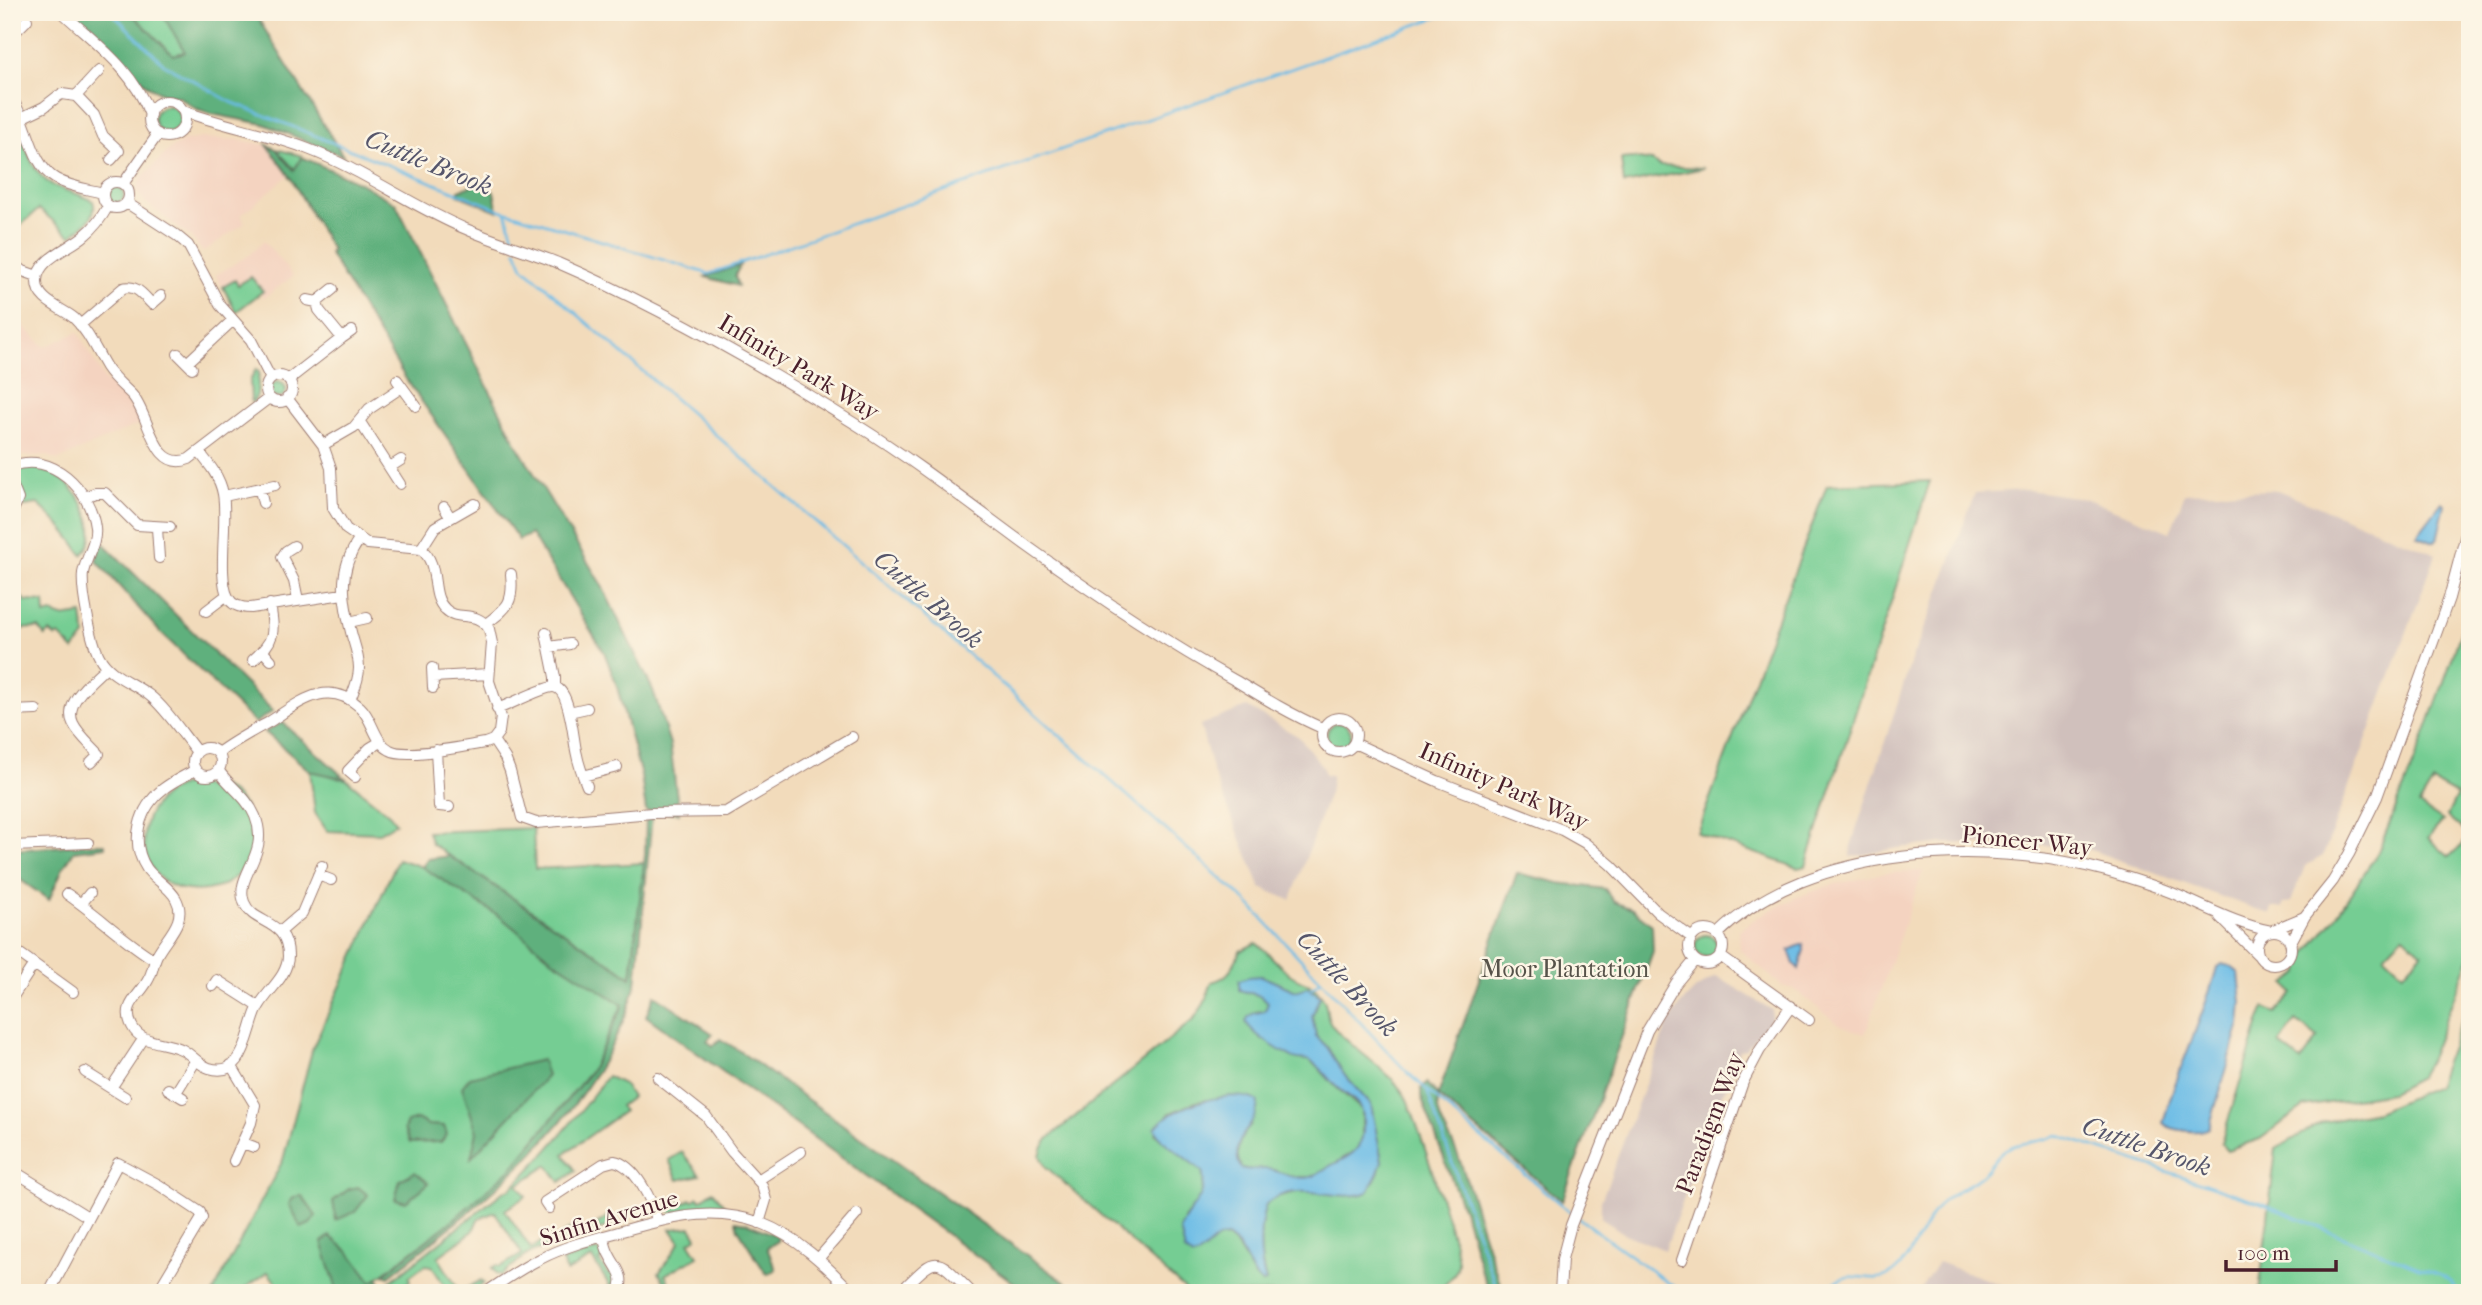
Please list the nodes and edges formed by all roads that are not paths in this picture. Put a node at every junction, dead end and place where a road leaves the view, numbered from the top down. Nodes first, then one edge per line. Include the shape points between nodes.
1 (62, 12) edge
2 (27, 20) dead end
3 (13, 33) edge
4 (99, 71) dead end
5 (137, 87) junction
6 (76, 96) junction
7 (12, 99) edge
8 (163, 102) junction
9 (183, 111) junction
10 (150, 115) junction
11 (23, 117) junction
12 (214, 121) junction
13 (182, 129) junction
14 (158, 134) junction
15 (111, 160) dead end
16 (123, 184) junction
17 (103, 193) junction
18 (127, 203) junction
19 (108, 206) junction
20 (13, 263) edge
21 (37, 276) junction
22 (333, 289) dead end
23 (161, 296) dead end
24 (233, 320) junction
25 (80, 325) junction
26 (352, 331) dead end
27 (342, 338) junction
28 (178, 354) dead end
29 (271, 379) junction
30 (288, 380) junction
31 (269, 398) junction
32 (287, 398) junction
33 (416, 406) dead end
34 (360, 422) junction
35 (323, 445) junction
36 (199, 452) junction
37 (401, 460) dead end
38 (12, 466) edge
39 (390, 467) junction
40 (12, 484) edge
41 (400, 484) dead end
42 (275, 485) dead end
43 (260, 490) junction
44 (224, 496) junction
45 (85, 497) junction
46 (263, 503) dead end
47 (475, 504) dead end
48 (444, 507) dead end
49 (12, 513) edge
50 (450, 517) junction
51 (170, 527) dead end
52 (158, 528) junction
53 (2466, 534) dead end
54 (359, 540) junction
55 (294, 546) dead end
56 (421, 548) junction
57 (282, 557) junction
58 (159, 558) dead end
59 (270, 558) dead end
60 (511, 574) dead end
61 (343, 594) junction
62 (227, 595) junction
63 (298, 600) junction
64 (270, 604) junction
65 (206, 611) dead end
66 (367, 618) dead end
67 (349, 622) junction
68 (486, 624) junction
69 (546, 633) dead end
70 (570, 644) dead end
71 (549, 647) junction
72 (263, 651) junction
73 (253, 660) dead end
74 (271, 660) dead end
75 (106, 667) junction
76 (489, 674) junction
77 (433, 677) dead end
78 (555, 687) junction
79 (349, 700) junction
80 (587, 708) dead end
81 (498, 709) junction
82 (36, 710) dead end
83 (12, 711) edge
84 (569, 712) junction
85 (1322, 728) junction
86 (852, 737) dead end
87 (493, 740) junction
88 (380, 742) junction
89 (1354, 743) junction
90 (436, 750) junction
91 (197, 752) junction
92 (218, 753) junction
93 (92, 762) dead end
94 (617, 767) dead end
95 (195, 770) junction
96 (219, 771) junction
97 (348, 771) dead end
98 (439, 807) dead end
99 (88, 843) dead end
100 (12, 846) edge
101 (331, 880) dead end
102 (89, 893) dead end
103 (67, 894) dead end
104 (81, 904) junction
105 (2217, 914) junction
106 (2305, 916) junction
107 (2272, 930) junction
108 (280, 932) junction
109 (1718, 934) junction
110 (1691, 937) junction
111 (2291, 943) junction
112 (12, 948) edge
113 (1720, 956) junction
114 (2259, 956) junction
115 (155, 960) junction
116 (1695, 960) junction
117 (34, 964) junction
118 (218, 979) dead end
119 (73, 992) dead end
120 (12, 998) edge
121 (258, 1006) junction
122 (1791, 1006) junction
123 (1810, 1020) dead end
124 (144, 1038) junction
125 (196, 1060) junction
126 (228, 1067) junction
127 (85, 1072) dead end
128 (658, 1078) dead end
129 (111, 1088) junction
130 (175, 1094) dead end
131 (125, 1097) dead end
132 (243, 1143) junction
133 (254, 1147) dead end
134 (801, 1152) dead end
135 (234, 1161) dead end
136 (12, 1170) edge
137 (758, 1180) junction
138 (548, 1208) dead end
139 (858, 1214) dead end
140 (88, 1217) junction
141 (657, 1220) junction
142 (759, 1223) junction
143 (603, 1236) junction
144 (818, 1259) junction
145 (1682, 1260) dead end
146 (49, 1293) edge
147 (157, 1293) edge
148 (485, 1293) edge
149 (618, 1293) edge
150 (853, 1293) edge
151 (899, 1293) edge
152 (972, 1293) edge
153 (1560, 1293) edge

1 - 5 street via 113,58
2 - 3 street
4 - 6 street
5 - 8 street
5 - 10 street
6 - 11 street via 58,96
6 - 15 street via 94,115 103,136 121,148
7 - 11 street
8 - 9 street via 175,103
8 - 10 street via 154,106
9 - 12 street, Infinity Park Way
9 - 13 street
10 - 14 street
11 - 17 street via 39,162 50,175
12 - 13 street, Infinity Park Way
12 - 85 street, Infinity Park Way via 313,151 424,209 653,308 775,374 909,460 1134,620
13 - 14 street via 170,137
14 - 16 street
16 - 17 street via 110,183
16 - 18 street via 128,190
17 - 19 street
18 - 19 street via 120,208
18 - 24 street via 188,245
19 - 21 street via 93,228
20 - 21 street
21 - 25 street via 43,296
22 - 27 street via 312,301
23 - 25 street via 148,307 136,289 127,286
24 - 28 street via 190,366
24 - 29 street via 251,340
25 - 36 street via 109,371 142,407 161,453 178,462
26 - 27 street
27 - 30 street
29 - 30 street
29 - 31 street via 266,384
30 - 32 street via 291,391
31 - 32 street via 278,402
31 - 36 street
32 - 35 street
33 - 34 street via 399,384
34 - 35 street
34 - 39 street
35 - 54 street via 331,468 333,508
36 - 44 street via 216,474
37 - 39 street
38 - 45 street via 33,462 51,466
39 - 41 street
40 - 49 street via 18,499
42 - 43 street
43 - 44 street
43 - 46 street
44 - 62 street
45 - 52 street via 105,493 137,525
45 - 75 street via 96,531 83,572 83,590 94,646
47 - 50 street
48 - 50 street
50 - 56 street via 435,527
51 - 52 street
52 - 58 street
53 - 106 street via 2449,598 2377,797 2333,881
54 - 56 street
54 - 61 street via 346,563
55 - 57 street
56 - 68 street via 430,558 444,609
57 - 59 street
57 - 63 street
60 - 68 street via 518,587 510,603
61 - 63 street
61 - 67 street
62 - 64 street via 239,607
62 - 65 street
63 - 64 street
64 - 72 street via 274,635
66 - 67 street
67 - 79 street via 359,665
68 - 76 street via 491,634
69 - 71 street
70 - 71 street
71 - 78 street
72 - 73 street
72 - 74 street
75 - 91 street via 151,696
75 - 93 street via 71,710 73,724 99,754
76 - 77 street
76 - 81 street
78 - 81 street
78 - 84 street via 563,693
79 - 88 street via 367,715
79 - 92 street via 332,694 308,697
80 - 84 street
81 - 87 street via 501,725
82 - 83 street
84 - 94 street via 585,781
85 - 89 street via 1322,740 1333,752 1345,751
85 - 89 street via 1331,719 1348,720 1355,730
86 - 87 street via 726,812 529,822 520,814 510,771
87 - 90 street
88 - 90 street via 401,754
88 - 97 street
89 - 110 street, Infinity Park Way via 1585,843
90 - 98 street
91 - 92 street via 210,748
91 - 95 street
92 - 96 street
95 - 96 street via 207,777
95 - 115 street via 161,790 140,821 142,860 175,896 179,907 178,924
96 - 108 street via 247,802 259,829 255,859 243,884 244,901 253,914
99 - 100 street
101 - 108 street via 320,871 302,913
102 - 104 street
103 - 104 street
104 - 115 street
105 - 107 street, Pioneer Way
105 - 109 street, Pioneer Way via 2157,887 2104,871 2011,855 1946,853 1889,859 1816,877 1769,897
105 - 114 street, Pioneer Way
106 - 107 street
106 - 111 street
107 - 111 street via 2286,935
107 - 114 street via 2257,942
108 - 121 street via 287,961
109 - 110 street via 1700,930
109 - 113 street via 1723,945
110 - 116 street via 1688,950
111 - 114 street via 2289,956 2278,964
112 - 117 street
113 - 116 street via 1711,963
113 - 122 street
115 - 124 street via 147,983 129,1010 133,1028
116 - 153 street via 1647,1031 1570,1225
117 - 119 street
117 - 120 street
118 - 121 street
121 - 126 street via 242,1055
122 - 123 street
122 - 145 street, Paradigm Way via 1743,1082
124 - 125 street via 180,1048
124 - 129 street
125 - 126 street via 209,1068
125 - 130 street
126 - 132 street via 255,1105
127 - 129 street
128 - 137 street via 703,1113
129 - 131 street
132 - 133 street
132 - 135 street
134 - 137 street
136 - 140 street
137 - 142 street via 766,1197
138 - 141 street via 545,1202 614,1161 628,1166 652,1202
139 - 144 street
140 - 146 street
140 - 147 street via 118,1163 200,1212 202,1218
141 - 142 street, Sinfin Avenue via 705,1213
141 - 143 street, Sinfin Avenue
142 - 144 street, Sinfin Avenue via 783,1233
143 - 148 street, Sinfin Avenue via 542,1258
143 - 149 street via 622,1276
144 - 150 street, Sinfin Avenue
151 - 152 street via 928,1265 939,1263

